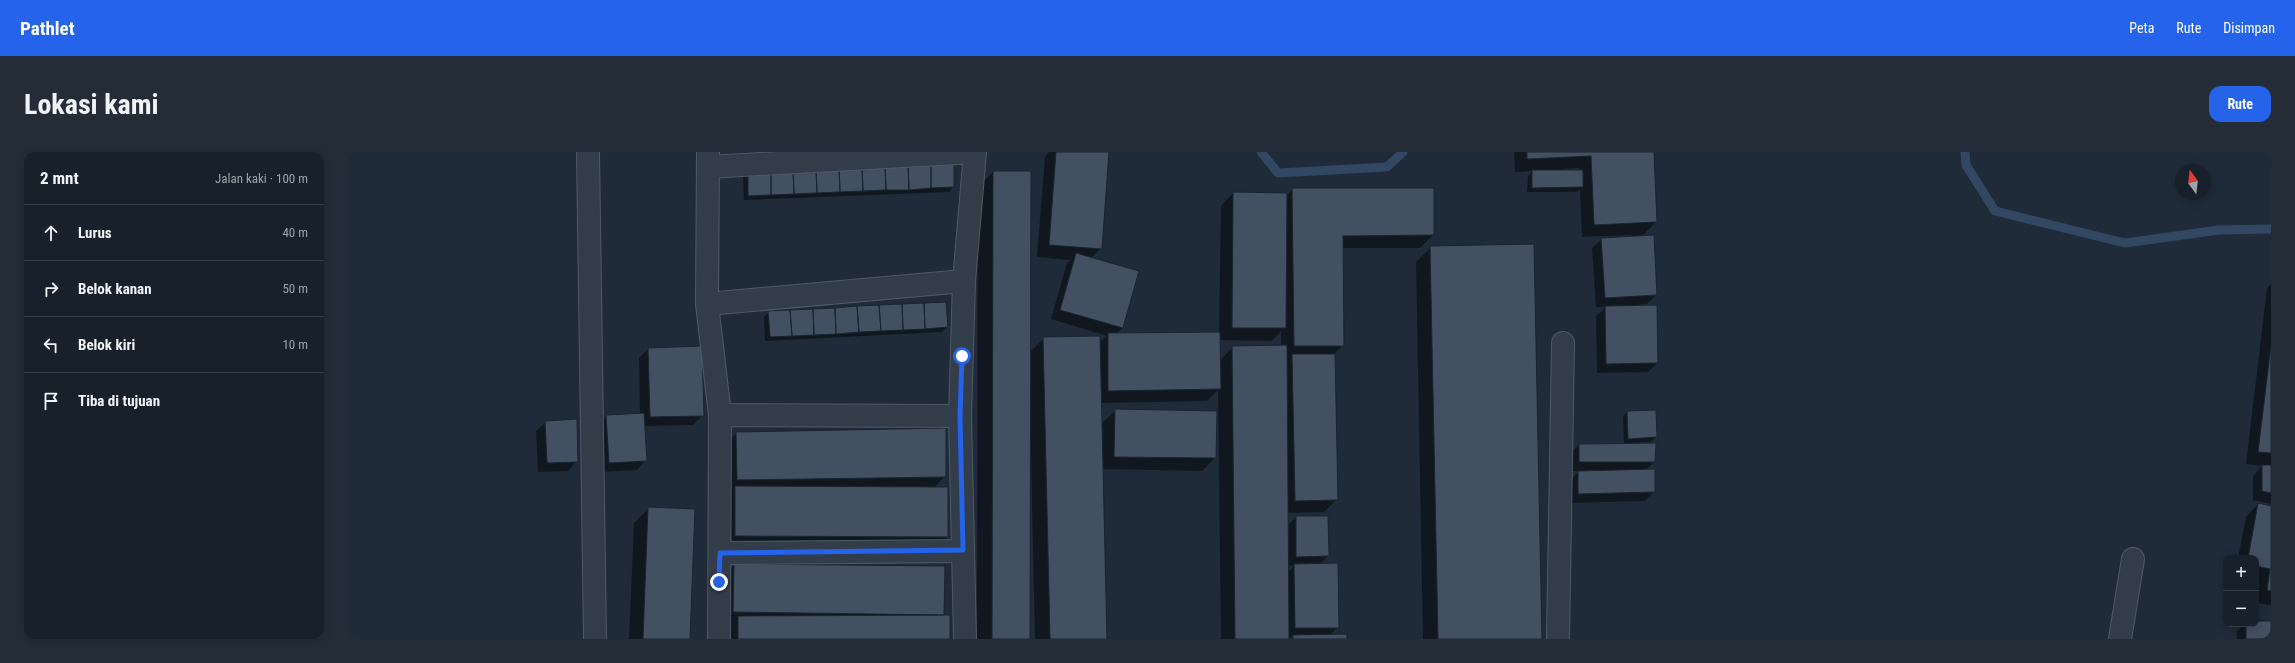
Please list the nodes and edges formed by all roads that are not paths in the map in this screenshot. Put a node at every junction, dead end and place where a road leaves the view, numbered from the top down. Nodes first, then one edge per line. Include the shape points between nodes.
1 (588, 152) edge
2 (975, 152) edge
3 (708, 159) edge
4 (964, 281) junction
5 (707, 304) junction
6 (1563, 343) dead end
7 (720, 415) junction
8 (960, 416) junction
9 (963, 550) junction
10 (720, 553) junction
11 (2133, 559) dead end
12 (595, 639) edge
13 (719, 639) edge
14 (965, 639) edge
15 (1558, 639) edge
16 (2120, 639) edge

1 - 12 street
2 - 3 street
2 - 4 street
3 - 5 street
4 - 5 street
4 - 8 street
5 - 7 street
6 - 15 street
7 - 8 street
7 - 10 street
8 - 9 street
9 - 10 street
9 - 14 street
10 - 13 street
11 - 16 street

